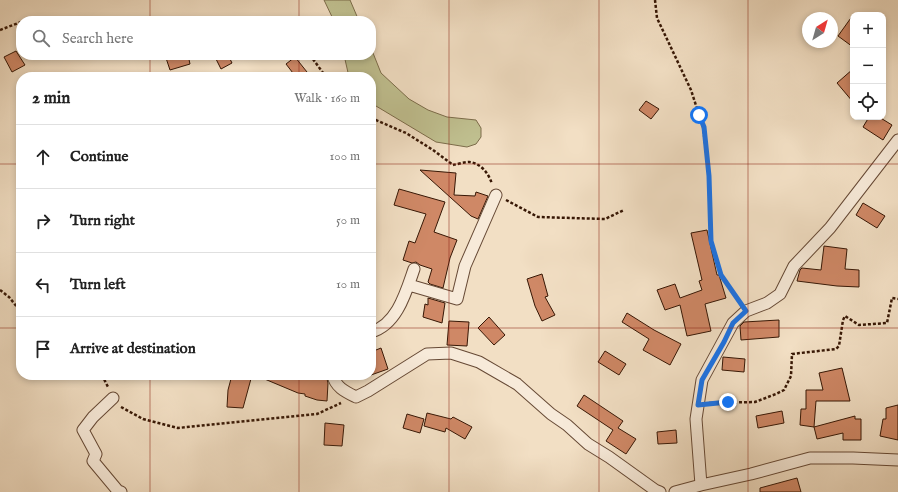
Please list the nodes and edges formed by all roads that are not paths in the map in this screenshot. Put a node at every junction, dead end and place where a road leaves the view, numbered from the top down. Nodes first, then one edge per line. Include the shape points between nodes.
1 (898, 140) edge
2 (496, 195) road end
3 (414, 270) dead end
4 (409, 285) junction
5 (376, 331) edge
6 (335, 380) edge
7 (113, 398) road end
8 (898, 460) edge
9 (700, 485) junction
10 (120, 492) edge
11 (660, 492) edge
12 (675, 492) edge

1 - 9 street via 830,228 794,266 780,294 767,303 746,311 733,323 702,380 696,419
2 - 4 street via 465,266 457,299
3 - 4 street
4 - 5 street via 399,308 389,322
6 - 11 street via 342,390 356,396 427,354 451,353 479,362 518,384 588,444
7 - 10 street via 83,430 96,454 93,461
8 - 9 street via 810,458
9 - 12 street

